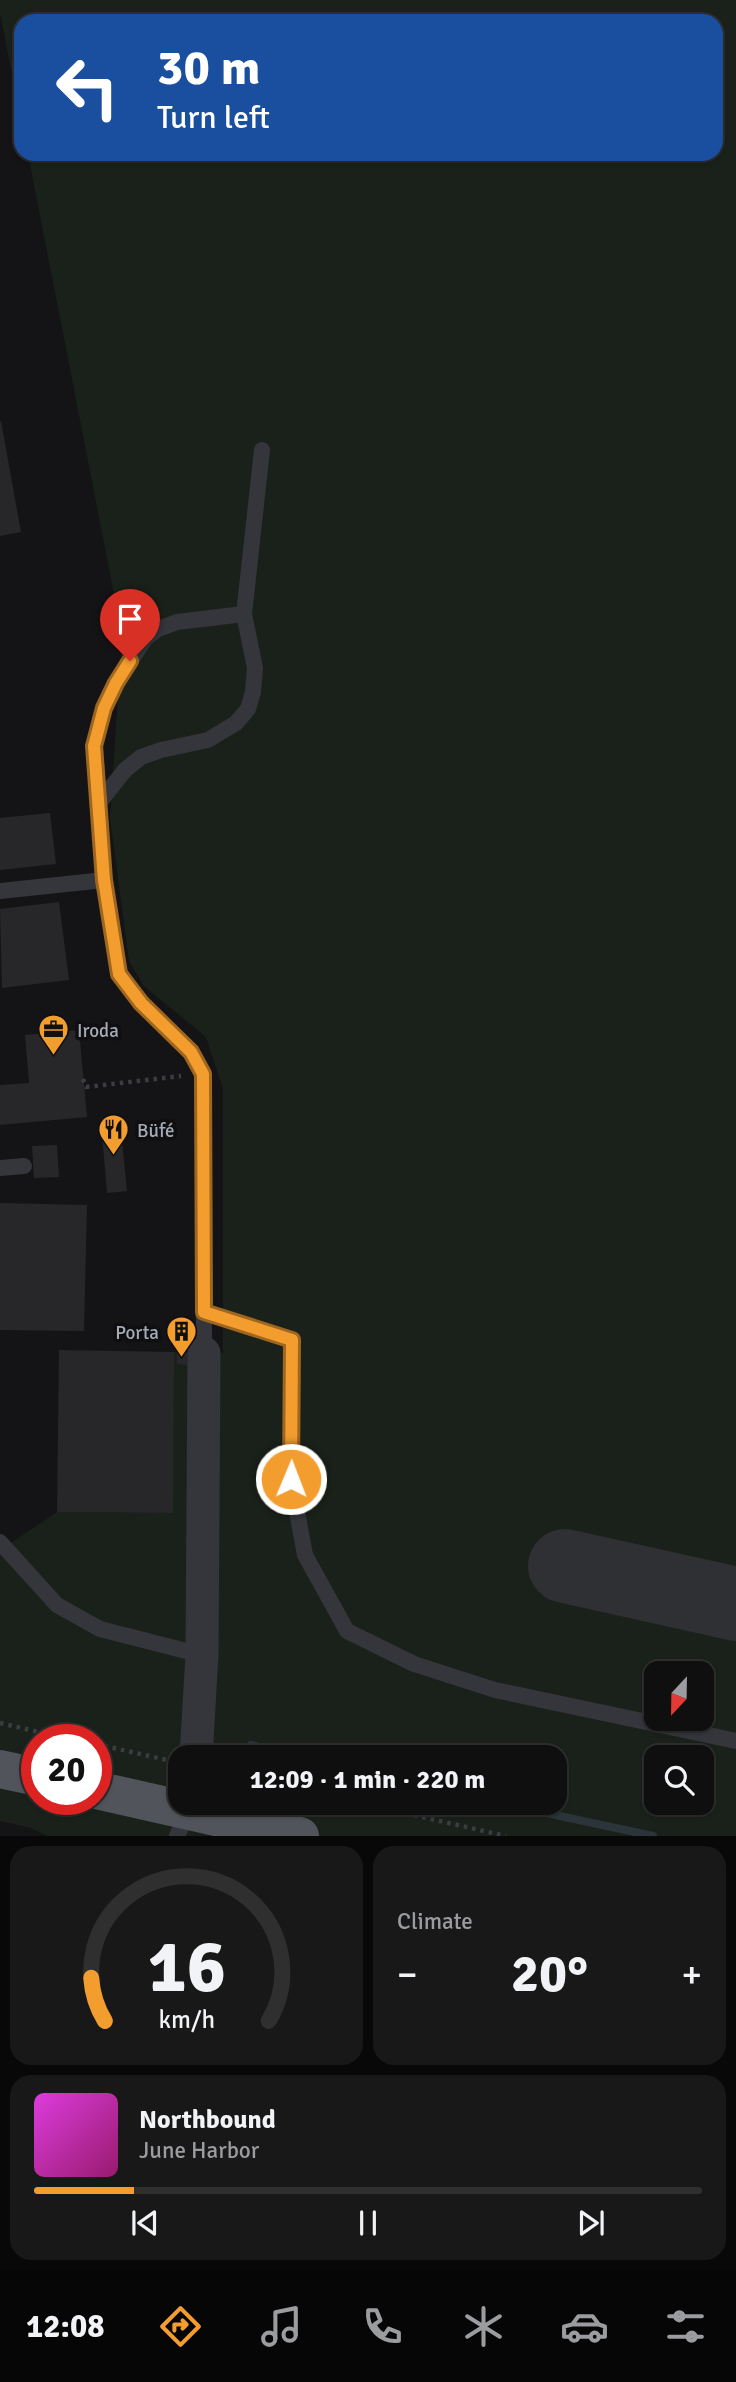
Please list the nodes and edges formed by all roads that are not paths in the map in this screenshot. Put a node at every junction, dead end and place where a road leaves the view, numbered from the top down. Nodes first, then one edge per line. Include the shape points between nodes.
1 (262, 450) dead end
2 (244, 614) junction
3 (98, 804) junction
4 (104, 880) junction
5 (0, 891) edge
6 (24, 1166) dead end
7 (0, 1168) edge
8 (204, 1312) junction
9 (204, 1353) joint
10 (0, 1542) edge
11 (202, 1655) junction
12 (736, 1741) edge
13 (185, 1745) edge
14 (0, 1769) edge
15 (21, 1774) edge
16 (112, 1795) edge
17 (185, 1816) edge
18 (300, 1836) edge

1 - 2 lane
2 - 3 lane via 255,668 248,709 236,723 208,740 141,757
2 - 3 lane via 177,622 145,639 104,708 94,746
3 - 4 lane
4 - 5 lane
4 - 8 lane via 119,974 141,1003 191,1052 203,1074
6 - 7 lane
8 - 9 lane
8 - 12 lane via 292,1340 291,1479 306,1555 347,1631 414,1664 495,1690
9 - 11 street
10 - 11 lane via 57,1605 100,1629
11 - 13 street
14 - 15 main road
16 - 17 main road
17 - 18 main road

